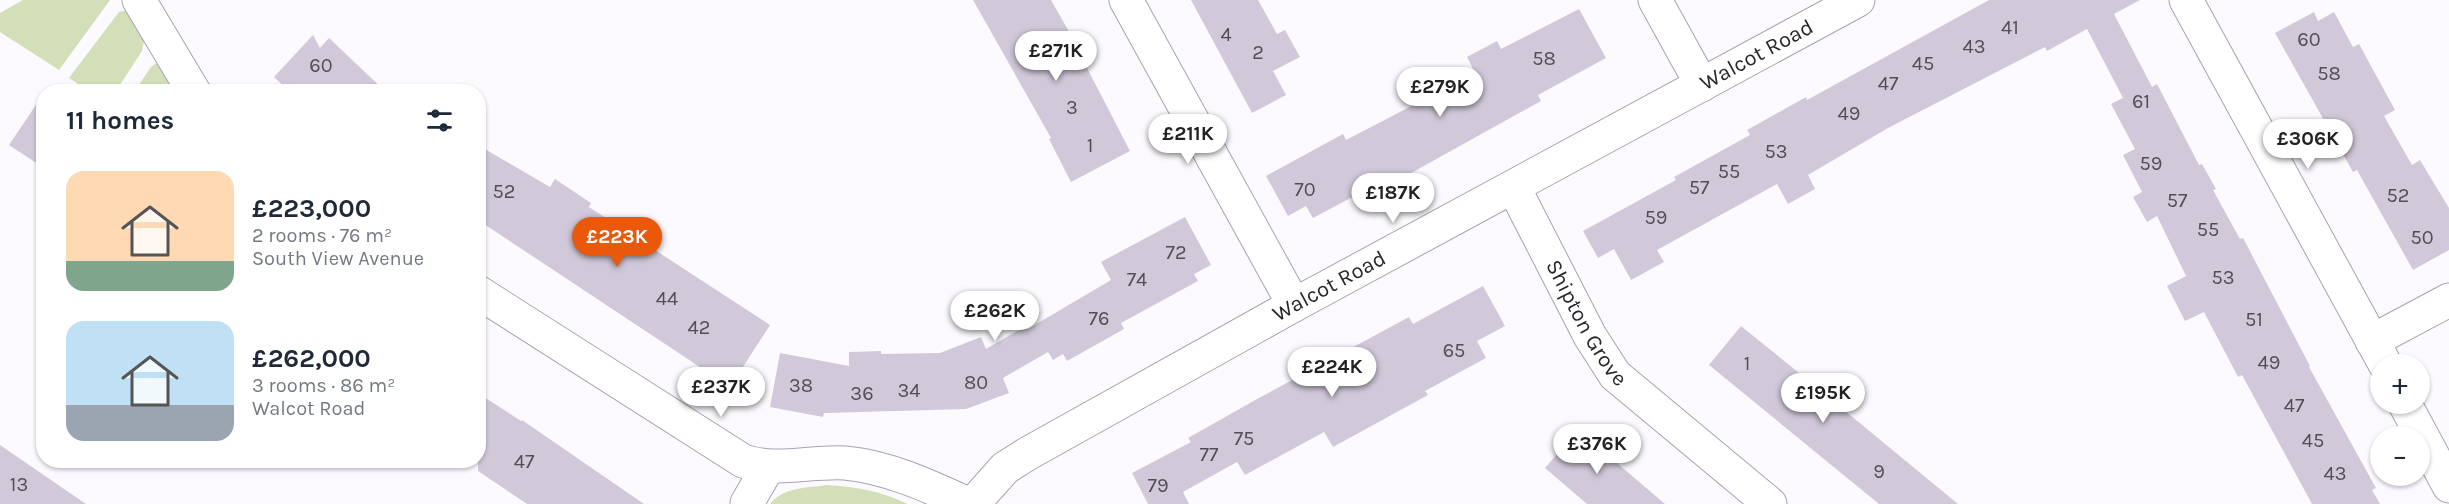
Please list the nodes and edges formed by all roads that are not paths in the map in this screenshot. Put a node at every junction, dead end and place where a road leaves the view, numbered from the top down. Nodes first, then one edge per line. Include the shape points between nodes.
1 (139, 0) edge
2 (1126, 0) edge
3 (1655, 0) edge
4 (1858, 0) edge
5 (2186, 0) edge
6 (189, 84) edge
7 (1702, 85) junction
8 (1514, 188) junction
9 (486, 297) edge
10 (2449, 300) edge
11 (1294, 305) junction
12 (2378, 353) edge
13 (2410, 414) edge
14 (768, 467) junction
15 (2449, 486) edge
16 (747, 502) dead end
17 (968, 504) edge
18 (973, 504) edge
19 (1770, 504) edge

1 - 6 street
2 - 11 street
3 - 7 street
4 - 7 street, Walcot Road
5 - 12 street
7 - 8 street, Walcot Road
8 - 11 street, Walcot Road
8 - 19 street, Shipton Grove via 1590,336 1615,375
9 - 14 street via 732,456
10 - 12 street
11 - 18 street, Walcot Road via 1027,454 1005,468
13 - 15 street
14 - 16 street
14 - 17 street via 864,465

